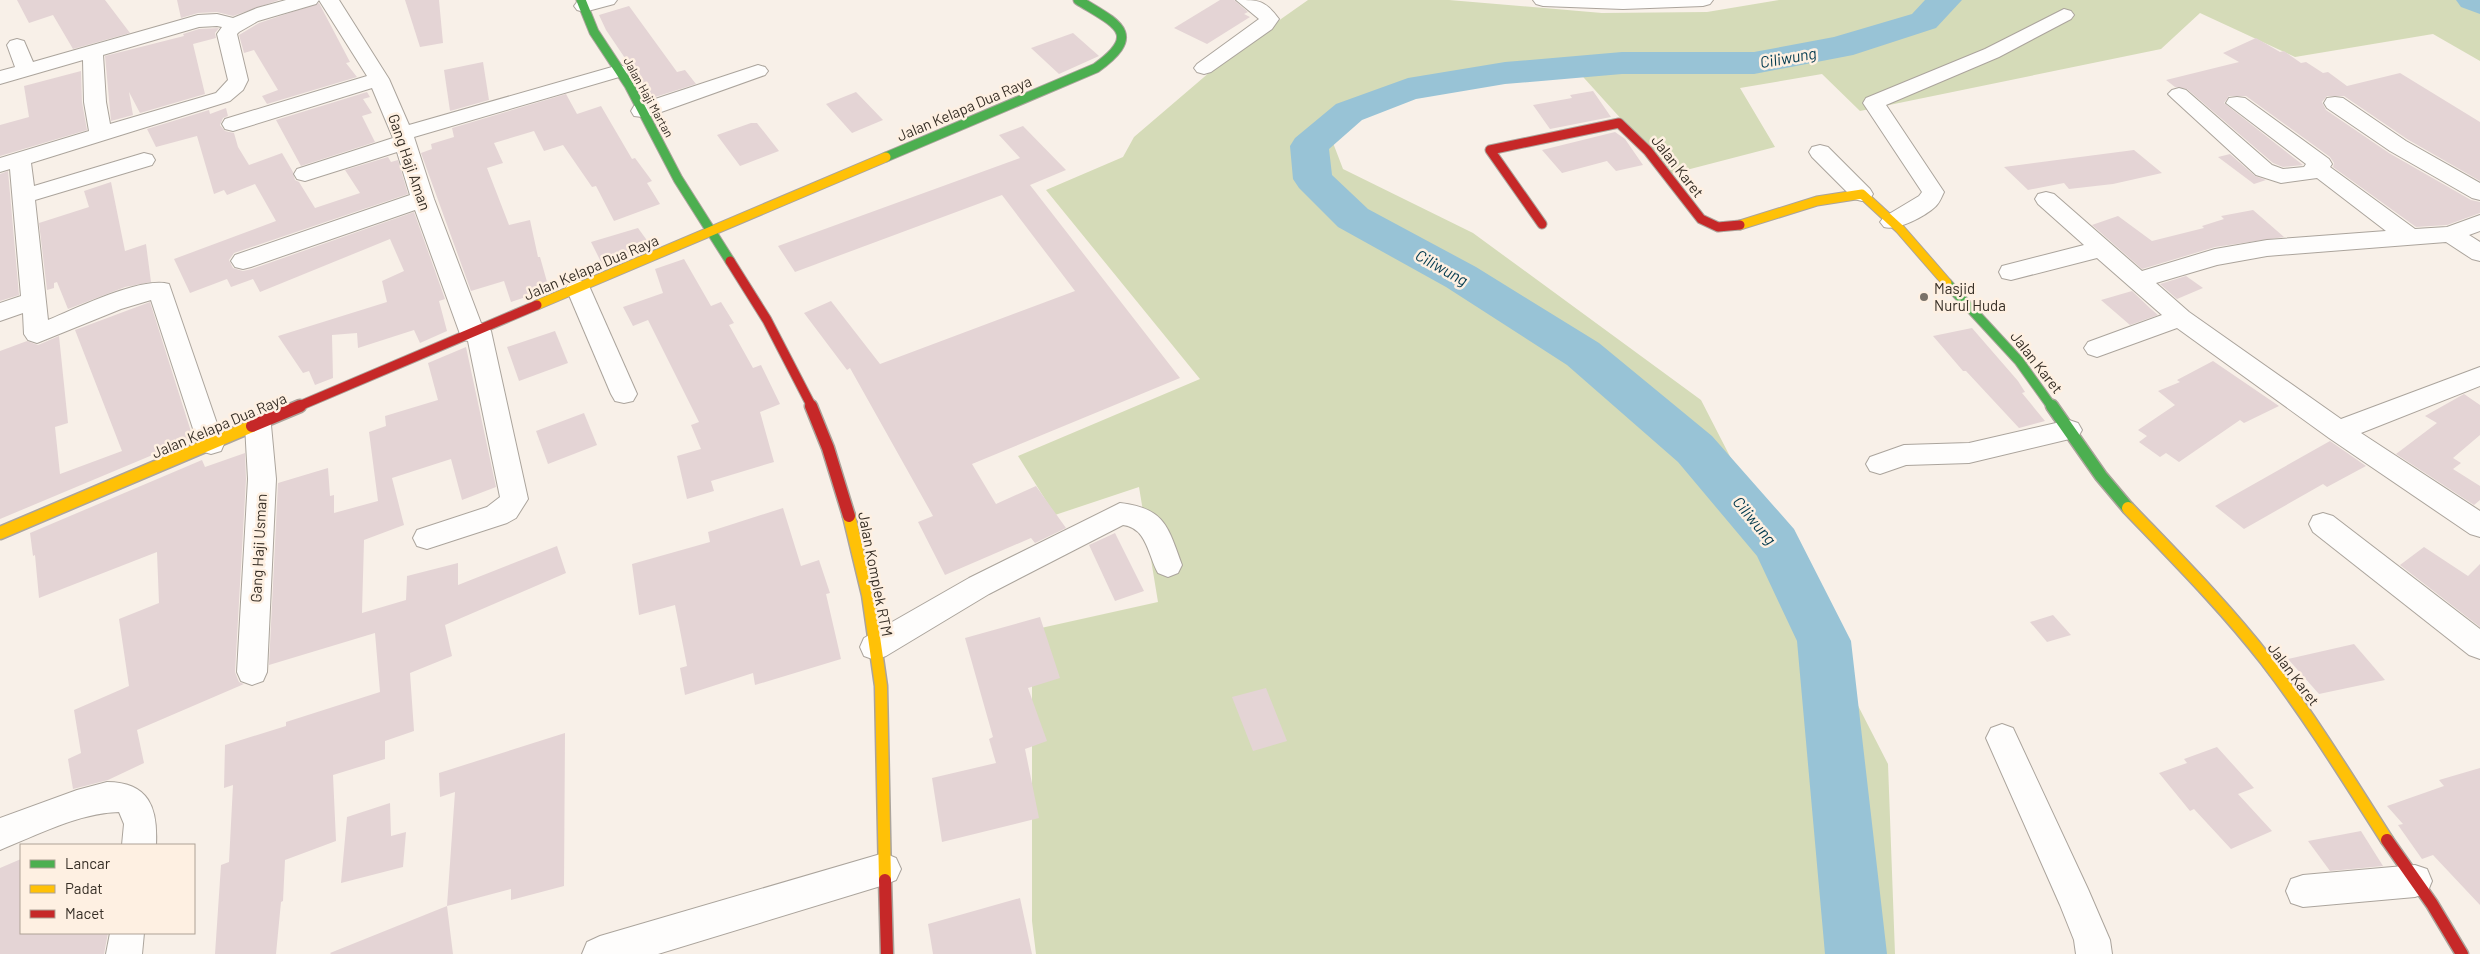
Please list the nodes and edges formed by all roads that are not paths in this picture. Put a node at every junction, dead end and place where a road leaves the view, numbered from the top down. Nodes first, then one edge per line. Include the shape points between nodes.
1 (309, 0) edge
2 (329, 0) edge
3 (607, 0) edge
4 (1078, 0) edge
5 (1246, 0) edge
6 (1542, 0) edge
7 (1703, 0) edge
8 (1663, 2) edge
9 (582, 3) edge
10 (2064, 15) dead end
11 (234, 24) junction
12 (17, 45) dead end
13 (93, 50) junction
14 (1204, 68) dead end
15 (26, 70) junction
16 (619, 71) junction
17 (758, 71) dead end
18 (0, 78) edge
19 (379, 79) junction
20 (2179, 94) dead end
21 (2237, 103) dead end
22 (2335, 103) dead end
23 (642, 111) junction
24 (233, 124) dead end
25 (101, 135) junction
26 (403, 138) junction
27 (1820, 152) dead end
28 (144, 160) dead end
29 (10, 162) edge
30 (2316, 167) junction
31 (305, 174) dead end
32 (2480, 193) edge
33 (1862, 194) junction
34 (24, 196) junction
35 (423, 199) junction
36 (2046, 199) dead end
37 (1892, 222) junction
38 (2480, 223) edge
39 (1542, 224) dead end
40 (711, 232) junction
41 (2450, 234) junction
42 (2412, 238) junction
43 (2100, 249) junction
44 (2480, 253) edge
45 (243, 261) dead end
46 (2011, 272) dead end
47 (2138, 282) junction
48 (578, 288) junction
49 (34, 300) junction
50 (0, 312) edge
51 (2180, 318) junction
52 (475, 332) junction
53 (2096, 348) dead end
54 (2480, 376) edge
55 (624, 394) dead end
56 (258, 424) junction
57 (2069, 430) junction
58 (2338, 432) junction
59 (211, 444) junction
60 (1880, 464) dead end
61 (2323, 524) dead end
62 (2480, 526) edge
63 (0, 533) edge
64 (427, 538) dead end
65 (1168, 565) dead end
66 (2480, 646) edge
67 (875, 647) junction
68 (252, 672) dead end
69 (2002, 738) dead end
70 (0, 834) edge
71 (140, 844) edge
72 (884, 869) junction
73 (2415, 881) junction
74 (2302, 891) dead end
75 (127, 934) edge
76 (124, 954) edge
77 (600, 954) edge
78 (887, 954) edge
79 (2094, 954) edge
80 (2462, 954) edge

1 - 11 street
2 - 19 street, Gang Haji Aman
3 - 9 street
4 - 40 street, Jalan Kelapa Dua Raya via 1123,33 1123,48 1108,62
5 - 14 street via 1266,14 1265,25
6 - 8 street
7 - 8 street
9 - 16 street, Jalan Haji Martan
10 - 37 street via 1992,53 1874,104 1933,192 1928,200
11 - 13 street via 217,20 198,21
11 - 25 street via 227,34 238,80 232,91 211,102
12 - 15 street
13 - 15 street
13 - 25 street via 95,102
15 - 18 street
16 - 23 street, Jalan Haji Martan
16 - 26 street
17 - 23 street
19 - 24 street
19 - 26 street, Gang Haji Aman
20 - 30 street via 2264,170 2281,176 2311,173
21 - 30 street via 2321,164
22 - 32 street via 2398,146
23 - 40 street, Jalan Haji Martan
25 - 29 street
26 - 31 street
26 - 35 street, Gang Haji Aman
27 - 33 street
28 - 34 street
29 - 34 street
30 - 42 street
33 - 37 street, Jalan Karet
33 - 39 street, Jalan Karet via 1818,202 1732,227 1713,226 1704,222 1634,134 1619,123 1490,150
34 - 49 street
35 - 45 street
35 - 52 street, Gang Haji Aman
36 - 43 street
37 - 57 street, Jalan Karet via 2000,339
38 - 41 street
40 - 48 street, Jalan Kelapa Dua Raya
40 - 67 street, Jalan Komplek RTM via 749,289 794,371 833,461 856,536
41 - 42 street
41 - 44 street
42 - 47 street via 2267,248 2215,257
43 - 46 street
43 - 47 street
47 - 51 street
48 - 52 street, Jalan Kelapa Dua Raya
48 - 55 street
49 - 50 street
49 - 59 street via 37,334 95,308 136,294 160,290
51 - 53 street
51 - 58 street
52 - 56 street, Jalan Kelapa Dua Raya
52 - 64 street, Gang Haji Aman via 514,499 506,510
54 - 58 street
56 - 59 street, Jalan Kelapa Dua Raya
56 - 68 street, Gang Haji Usman via 262,479
57 - 60 street via 1969,453 1904,455
57 - 73 street, Jalan Karet via 2093,466 2126,505 2266,659
58 - 62 street
59 - 63 street, Jalan Kelapa Dua Raya
61 - 66 street
65 - 67 street via 1152,524 1136,515 1120,514 979,586
67 - 72 street, Jalan Komplek RTM via 882,714
69 - 79 street via 2076,901 2092,940
70 - 71 street via 93,799 113,796 129,800 138,811 142,831
72 - 77 street
72 - 78 street, Jalan Komplek RTM
73 - 74 street
73 - 80 street, Jalan Karet
75 - 76 street

